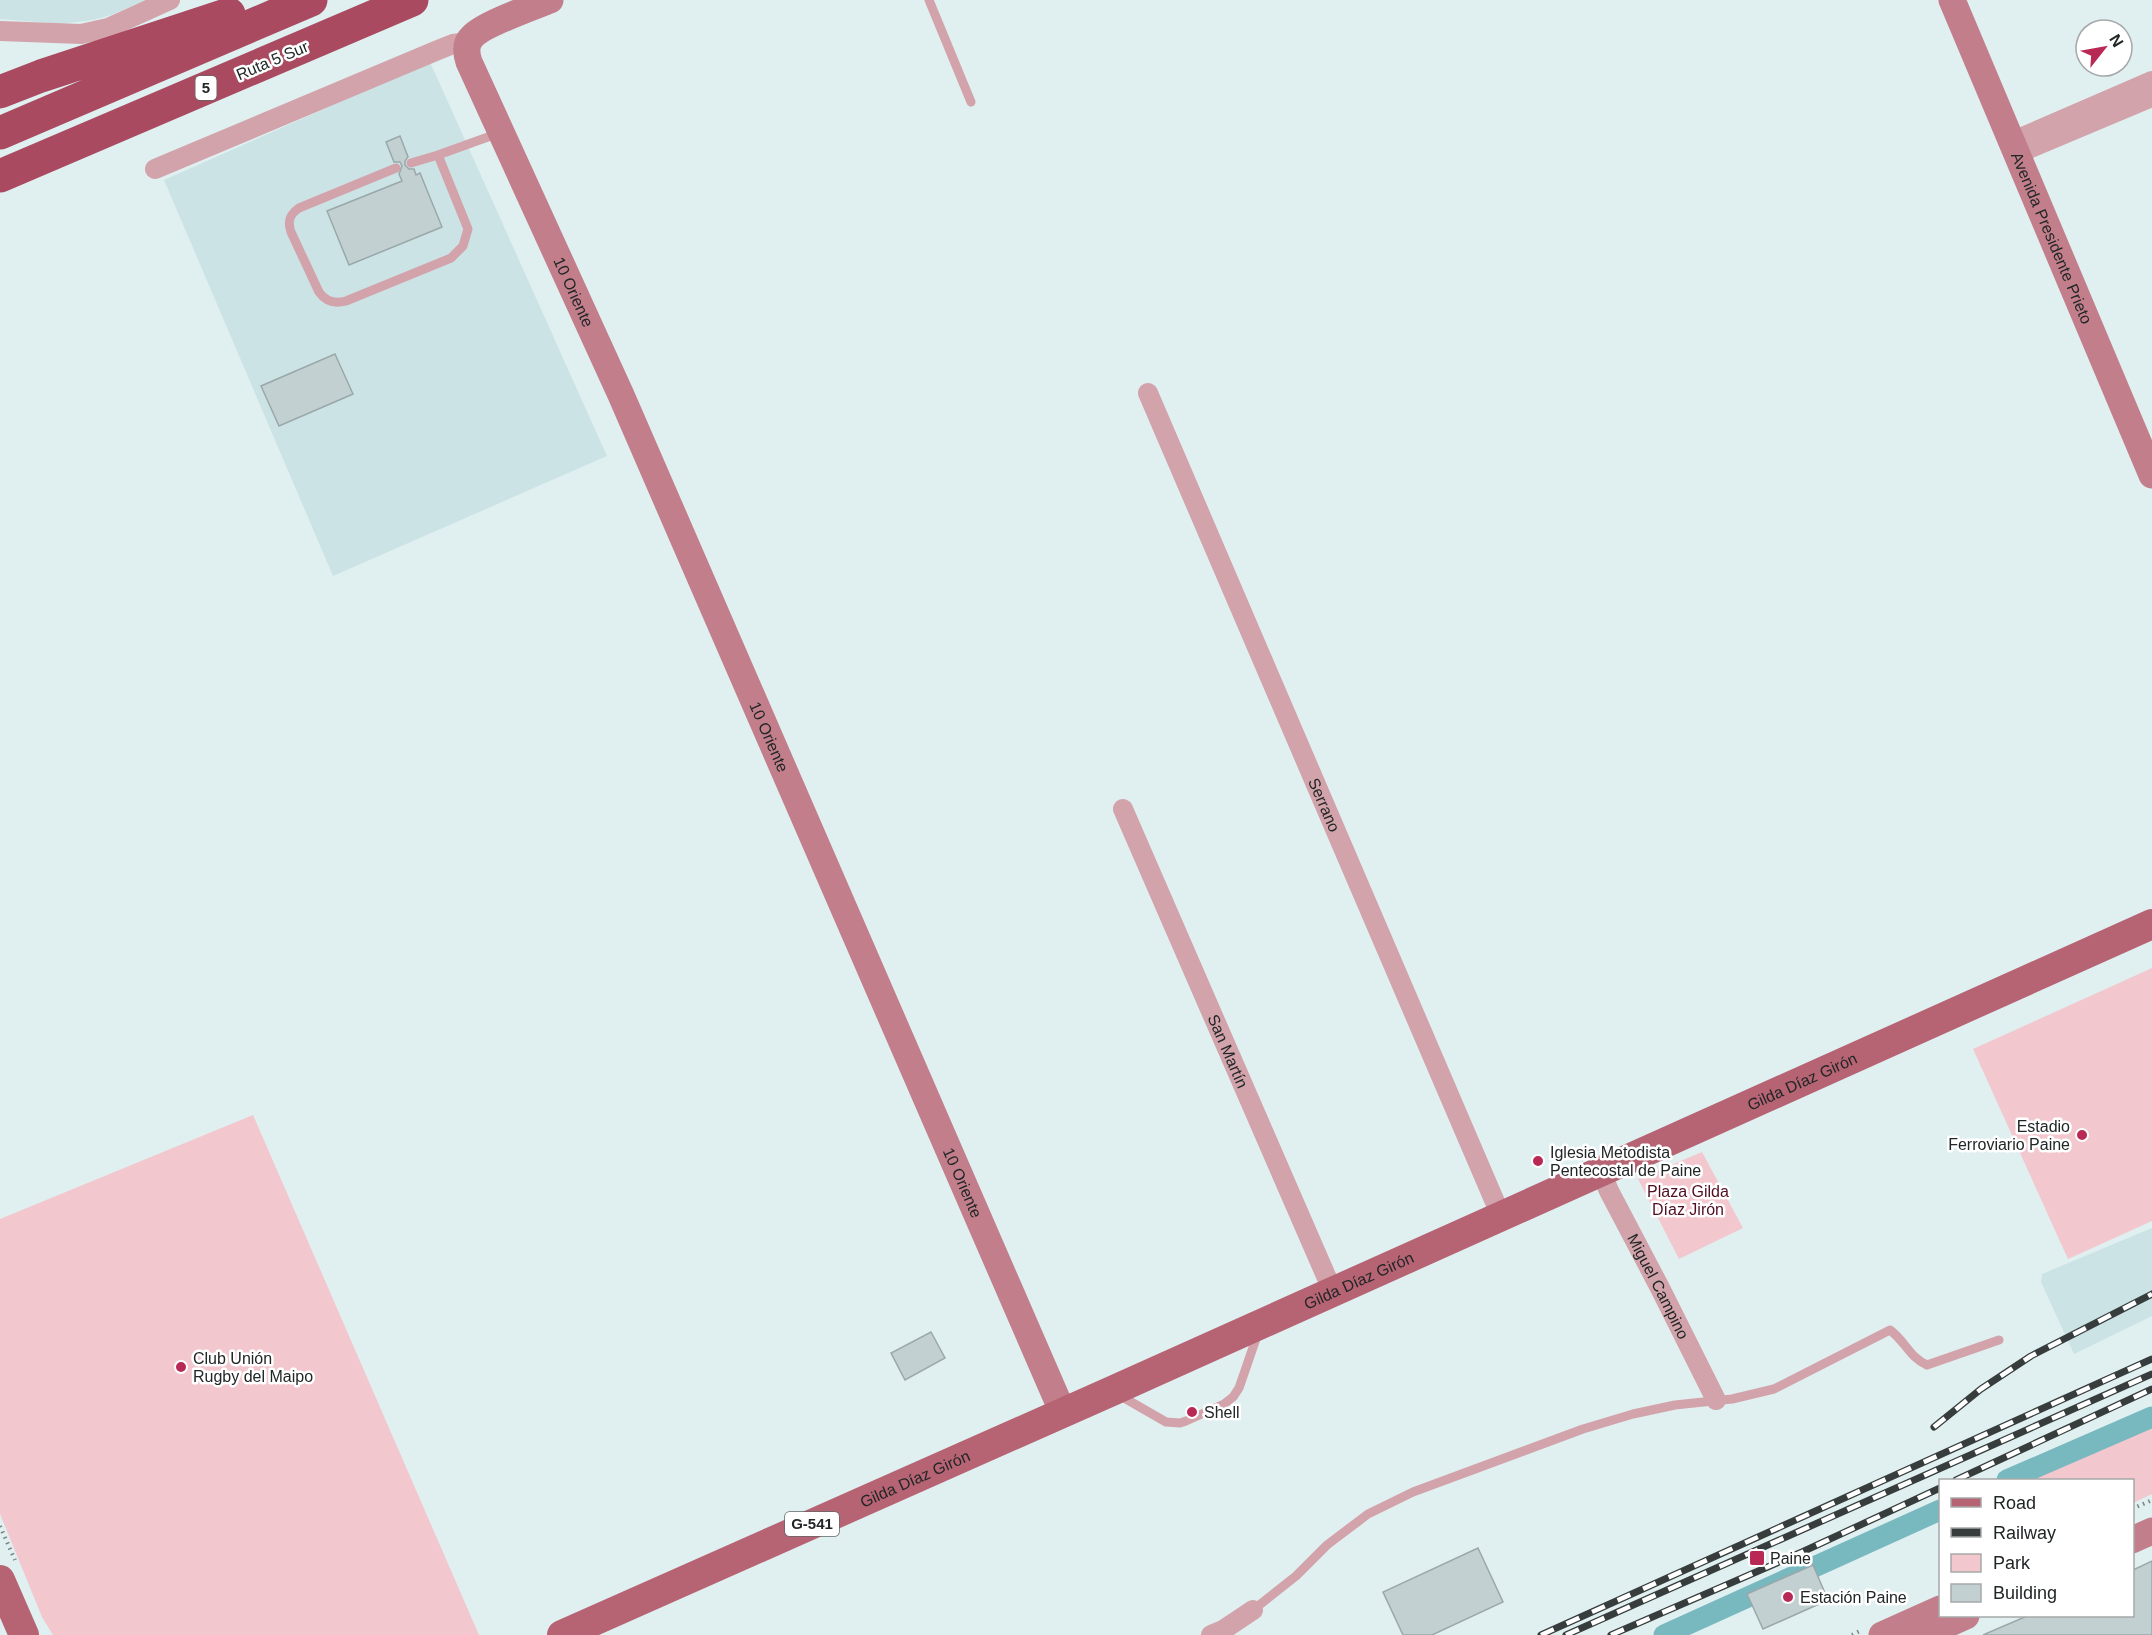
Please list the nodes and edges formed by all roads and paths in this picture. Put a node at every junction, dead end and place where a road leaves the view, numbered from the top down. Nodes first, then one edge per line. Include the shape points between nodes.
1 (170, 0) edge
2 (271, 0) edge
3 (311, 0) edge
4 (412, 0) edge
5 (550, 0) edge
6 (929, 0) edge
7 (1952, 0) edge
8 (0, 31) edge
9 (469, 52) junction
10 (2152, 81) edge
11 (0, 92) edge
12 (2152, 97) edge
13 (972, 102) dead end
14 (501, 132) junction
15 (0, 133) edge
16 (2014, 148) junction
17 (438, 155) junction
18 (411, 162) dead end
19 (396, 168) dead end
20 (155, 169) dead end
21 (0, 176) edge
22 (1148, 393) dead end
23 (2152, 475) edge
24 (1123, 809) dead end
25 (2152, 924) edge
26 (1601, 1172) junction
27 (1501, 1216) junction
28 (1334, 1292) junction
29 (1261, 1324) junction
30 (1999, 1340) dead end
31 (1112, 1391) junction
32 (1716, 1400) junction
33 (1063, 1413) junction
34 (2152, 1500) edge
35 (2134, 1509) edge
36 (2152, 1513) edge
37 (2134, 1522) edge
38 (2152, 1531) edge
39 (2134, 1540) edge
40 (0, 1580) edge
41 (1253, 1610) joint
42 (1939, 1610) edge
43 (1964, 1617) edge
44 (24, 1635) edge
45 (562, 1635) edge
46 (1211, 1635) edge
47 (1882, 1635) edge
48 (1923, 1635) edge

1 - 8 street via 108,28 81,34
2 - 11 highway
3 - 15 highway, 5
4 - 21 highway, Ruta 5 Sur / 5
5 - 9 street via 484,28 472,36
6 - 13 lane
7 - 16 street, Avenida Presidente Prieto
9 - 14 street, 10 Oriente
9 - 20 street via 453,44
10 - 16 street
12 - 16 street
14 - 17 lane
14 - 33 street, 10 Oriente via 621,395
16 - 23 street, Avenida Presidente Prieto
17 - 18 lane
17 - 19 lane via 468,229 464,246 451,258 346,301 326,299 291,232 292,214
22 - 27 street, Serrano
24 - 28 street, San Martín
25 - 26 main road, Gilda Díaz Girón
26 - 27 main road, Gilda Díaz Girón
26 - 32 street, Miguel Campino
27 - 28 main road, Gilda Díaz Girón
28 - 29 main road, Gilda Díaz Girón
29 - 31 main road, Gilda Díaz Girón
29 - 31 lane via 1233,1397 1180,1424 1166,1422
30 - 32 lane via 1928,1365 1914,1359 1890,1330 1773,1389
31 - 33 main road, Gilda Díaz Girón
32 - 41 lane via 1633,1414 1593,1426 1413,1492 1368,1514
33 - 45 main road, Gilda Díaz Girón / G-541
34 - 35 path
36 - 37 street
38 - 39 street
40 - 44 main road
41 - 46 street
42 - 47 street
43 - 48 street

